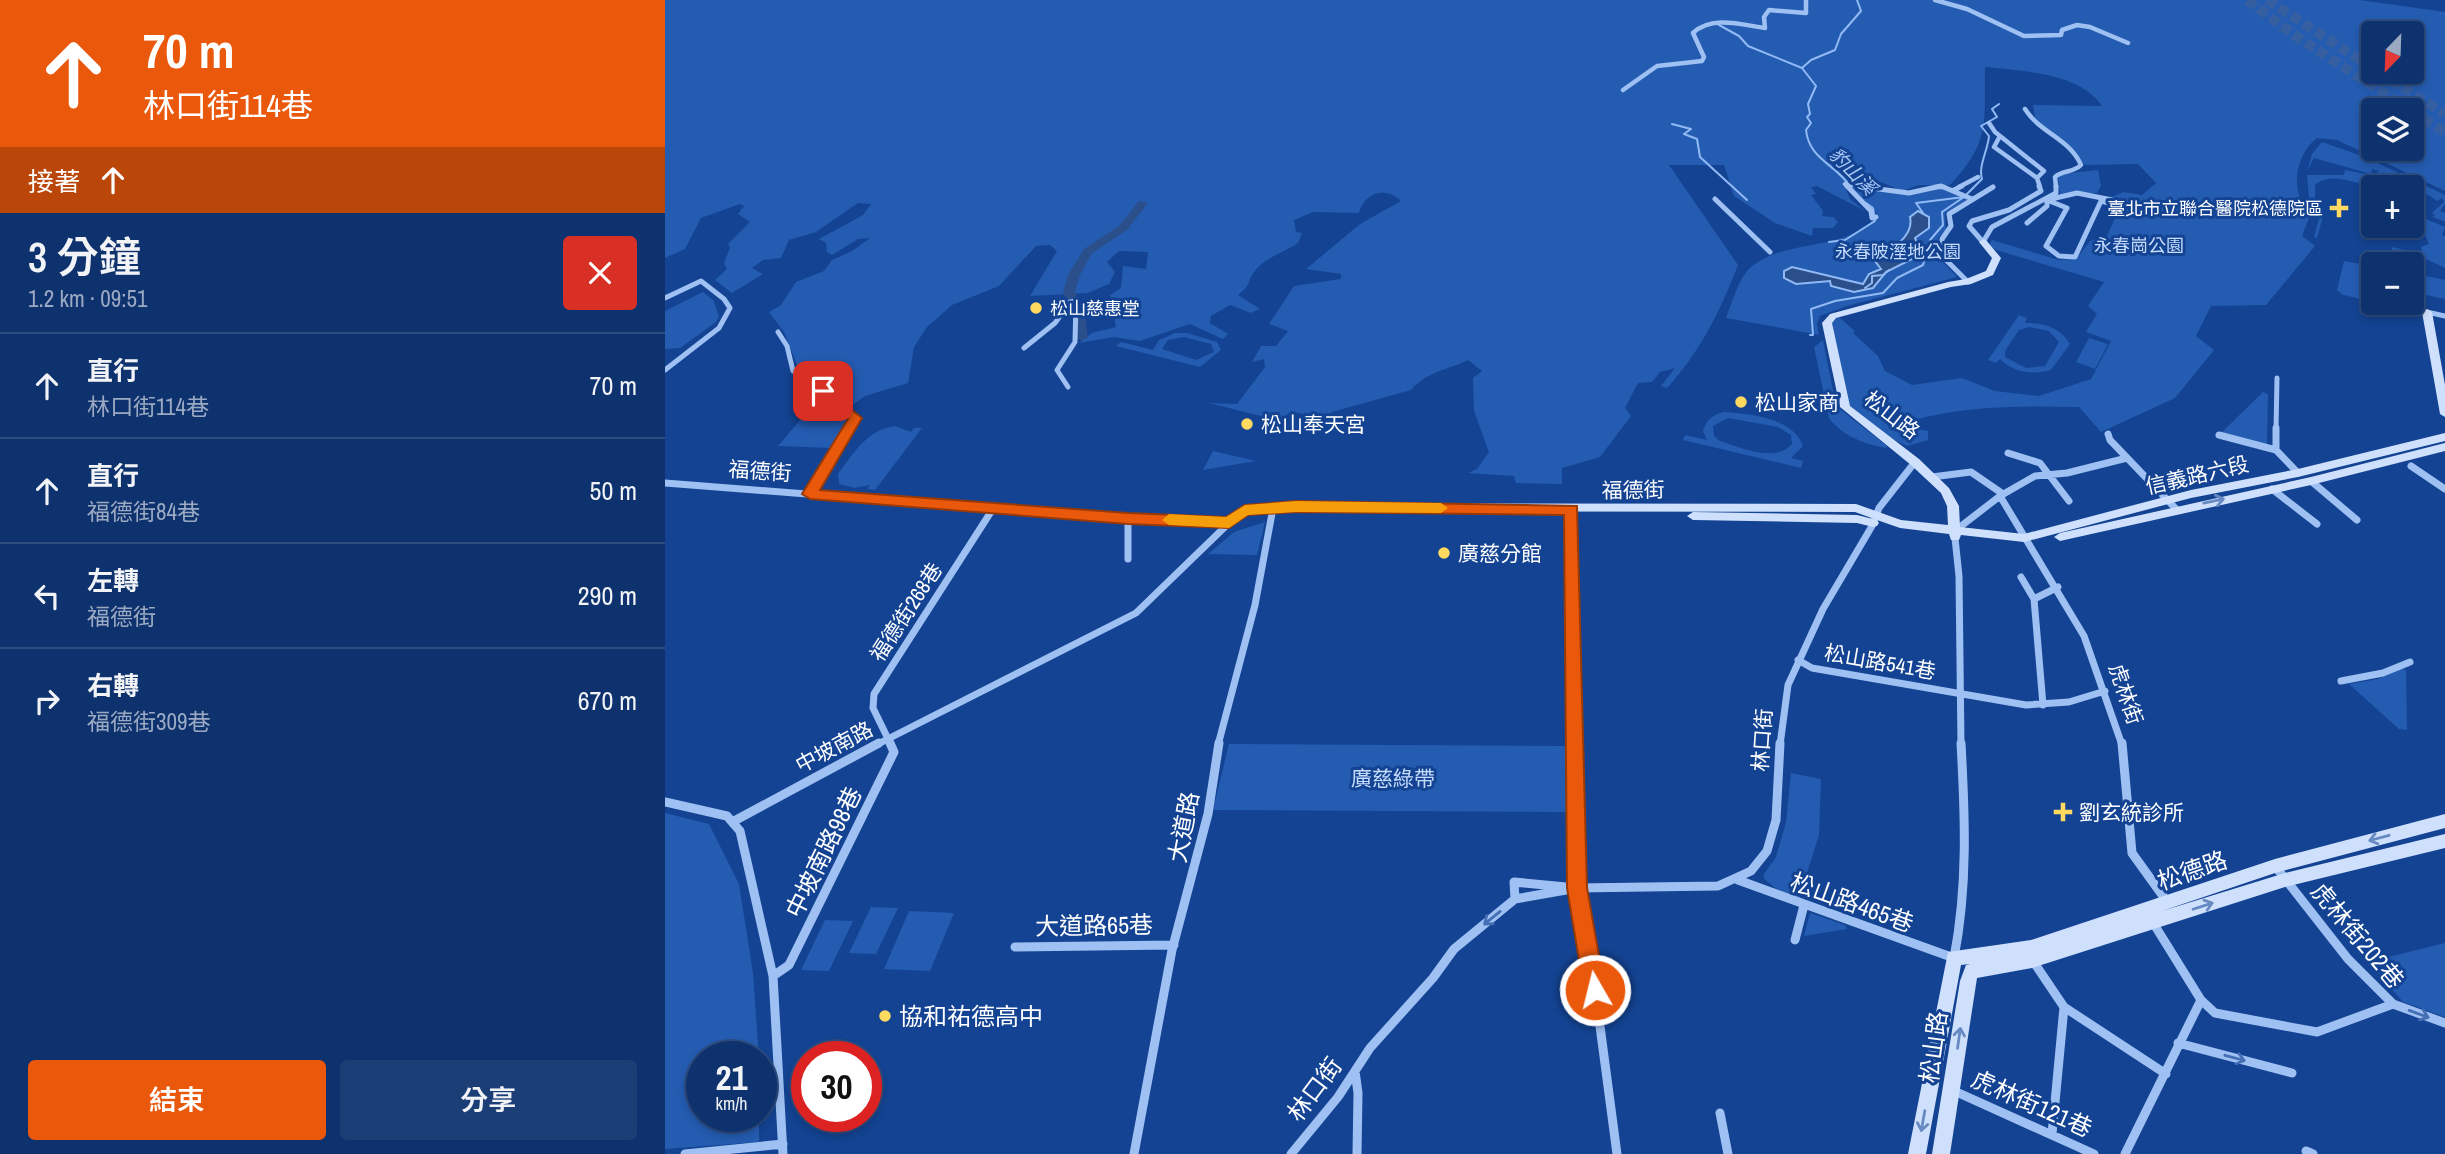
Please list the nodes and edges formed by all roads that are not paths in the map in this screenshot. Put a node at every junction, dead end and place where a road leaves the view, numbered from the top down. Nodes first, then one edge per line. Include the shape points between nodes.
1 (1806, 0) edge
2 (1935, 0) edge
3 (2129, 43) dead end
4 (1623, 90) dead end
5 (2025, 109) dead end
6 (1989, 123) dead end
7 (2000, 136) junction
8 (1977, 177) dead end
9 (2037, 178) junction
10 (1993, 187) dead end
11 (1954, 190) junction
12 (2056, 198) junction
13 (1715, 199) dead end
14 (1972, 199) junction
15 (2047, 201) junction
16 (1876, 217) dead end
17 (2027, 223) dead end
18 (1983, 242) junction
19 (1770, 252) dead end
20 (1968, 282) junction
21 (665, 298) edge
22 (2427, 312) joint
23 (2445, 316) edge
24 (778, 332) dead end
25 (1024, 348) dead end
26 (665, 370) edge
27 (2277, 377) dead end
28 (1068, 387) dead end
29 (2445, 414) edge
30 (2108, 434) dead end
31 (2219, 435) dead end
32 (2445, 437) edge
33 (2445, 447) edge
34 (2276, 450) junction
35 (2008, 453) dead end
36 (2127, 458) junction
37 (1915, 462) junction
38 (2411, 466) dead end
39 (2298, 473) junction
40 (2049, 475) junction
41 (1932, 477) junction
42 (2311, 481) junction
43 (665, 483) edge
44 (2273, 489) junction
45 (2445, 489) edge
46 (810, 494) junction
47 (2001, 495) junction
48 (2069, 501) dead end
49 (2172, 505) junction
50 (994, 507) junction
51 (1272, 511) junction
52 (1571, 513) junction
53 (1128, 519) junction
54 (1874, 520) junction
55 (2357, 520) dead end
56 (1229, 523) junction
57 (2317, 524) dead end
58 (1956, 534) junction
59 (2026, 541) junction
60 (1128, 559) dead end
61 (2021, 577) dead end
62 (2058, 587) junction
63 (2034, 598) junction
64 (1798, 660) junction
65 (2410, 662) dead end
66 (2341, 681) dead end
67 (2105, 691) junction
68 (1958, 693) junction
69 (2043, 705) junction
70 (889, 738) junction
71 (665, 802) edge
72 (736, 820) junction
73 (2445, 821) edge
74 (2445, 841) edge
75 (2275, 866) junction
76 (1738, 880) junction
77 (2285, 880) junction
78 (1577, 888) junction
79 (1515, 899) junction
80 (1804, 905) junction
81 (2172, 908) junction
82 (2149, 917) junction
83 (1795, 940) dead end
84 (1174, 944) junction
85 (1015, 947) dead end
86 (1954, 958) junction
87 (2032, 960) junction
88 (1972, 971) junction
89 (773, 976) junction
90 (2201, 1000) junction
91 (2393, 1004) junction
92 (2064, 1007) junction
93 (2445, 1023) edge
94 (2178, 1043) junction
95 (1355, 1070) junction
96 (2292, 1073) dead end
97 (2166, 1074) junction
98 (1952, 1090) junction
99 (1720, 1113) dead end
100 (2052, 1134) junction
101 (783, 1149) edge
102 (684, 1154) edge
103 (1134, 1154) edge
104 (1291, 1154) edge
105 (1357, 1154) edge
106 (1617, 1154) edge
107 (1728, 1154) edge
108 (1917, 1154) edge
109 (1941, 1154) edge
110 (2094, 1154) edge
111 (2125, 1154) edge

1 - 4 street via 1806,13 1769,10 1765,28 1699,27 1693,33 1702,61 1657,66
2 - 3 street via 1967,9 2024,36 2061,34 2082,25
5 - 12 street via 2032,122 2062,141 2081,161 2080,168 2055,177
6 - 7 street
7 - 9 street via 1994,147
7 - 9 street via 2044,171
8 - 11 street
9 - 18 street via 2041,191 2035,197 1972,221 1969,226
10 - 14 street
11 - 14 street
11 - 16 street via 1937,187 1909,193 1850,184 1856,199
12 - 12 street via 2077,193 2112,200 2101,201 2079,252 2072,258 2047,250 2067,208
12 - 15 street
13 - 19 street
14 - 20 street via 1949,214 1951,226 1942,239 1942,256
15 - 17 street
15 - 18 street via 1992,227
18 - 20 street, 松山路 via 1996,263 1990,272
20 - 37 street, 松山路 via 1828,321 1845,407
21 - 26 street via 701,281 730,308 725,323
22 - 23 street
22 - 29 street
24 - 46 street via 793,371 855,418
25 - 28 street via 1076,301 1075,342 1057,370
27 - 34 street
30 - 36 street
31 - 34 street
32 - 39 street, 信義路六段
33 - 42 street, 信義路六段
34 - 39 street
35 - 40 street via 2040,463
36 - 40 street
36 - 49 street
37 - 41 street, 松山路
37 - 54 street, 林口街
38 - 45 street
39 - 49 street, 信義路六段
40 - 47 street via 2035,475
40 - 48 street
41 - 47 street via 1971,472
41 - 58 street, 松山路 via 1954,506
42 - 44 street, 信義路六段
42 - 55 street
43 - 46 street, 福德街
49 -> 44 street, 信義路六段
44 - 57 street
46 - 50 street, 福德街
47 - 58 street
47 - 59 street, 虎林街
49 - 59 street, 信義路六段
50 - 53 street, 福德街
50 - 70 street, 福德街268巷 via 874,694 873,708
51 - 52 street, 福德街
51 - 56 street, 福德街
51 - 84 street, 大道路 via 1255,605 1214,761 1207,814
52 - 54 street, 福德街
52 - 78 street
53 - 56 street, 福德街
53 - 60 street
54 - 58 street, 福德街 via 1897,531
54 - 64 street, 林口街
56 - 70 street, 中坡南路 via 1136,613
58 - 59 street, 信義路六段
58 - 68 street, 松山路
59 - 62 street, 虎林街
61 - 63 street
62 - 63 street
62 - 67 street, 虎林街 via 2084,636
63 - 69 street
64 - 68 street, 松山路541巷 via 1812,668
64 - 76 street, 林口街 via 1783,709 1776,820 1767,851
65 - 66 street
67 - 69 street
67 - 81 street, 虎林街 via 2124,750 2132,853
68 - 69 street, 松山路541巷
68 - 86 street, 松山路 via 1967,796 1965,878
70 - 72 street, 中坡南路
70 - 89 street, 中坡南路98巷 via 894,752 789,965
71 - 72 street via 678,810 728,814
72 - 89 street
73 -> 75 street, 松德路
74 - 77 street, 松德路
75 - 77 street, 虎林街202巷
75 - 81 street, 松德路
76 - 78 street, 林口街 via 1717,886
76 - 80 street, 松山路465巷
81 -> 77 street, 松德路
77 - 91 street, 虎林街202巷 via 2348,958
78 - 79 street, 林口街
78 - 79 street, 林口街 via 1514,882
78 - 106 street
79 -> 95 street, 林口街 via 1454,949
80 - 83 street
80 - 86 street, 松山路465巷
81 - 82 street, 松德路
82 - 86 street, 松德路 via 2031,948
82 - 87 street, 松德路
82 - 90 street
84 - 85 street, 大道路65巷
84 - 103 street, 大道路
86 - 88 main road
86 -> 108 main road, 松山路
87 - 88 street, 松德路
87 - 92 street
98 -> 88 street, 松山路
89 - 101 street
90 - 91 street, 虎林街202巷 via 2215,1013 2317,1032
90 - 94 street
91 -> 93 street
92 - 97 street
92 - 100 street
94 -> 96 street
94 - 97 street
95 - 104 street, 林口街
95 - 105 street
97 - 111 street
98 - 100 street, 虎林街121巷
98 - 109 street, 松山路
99 - 107 street
100 - 110 street, 虎林街121巷
101 - 102 street

